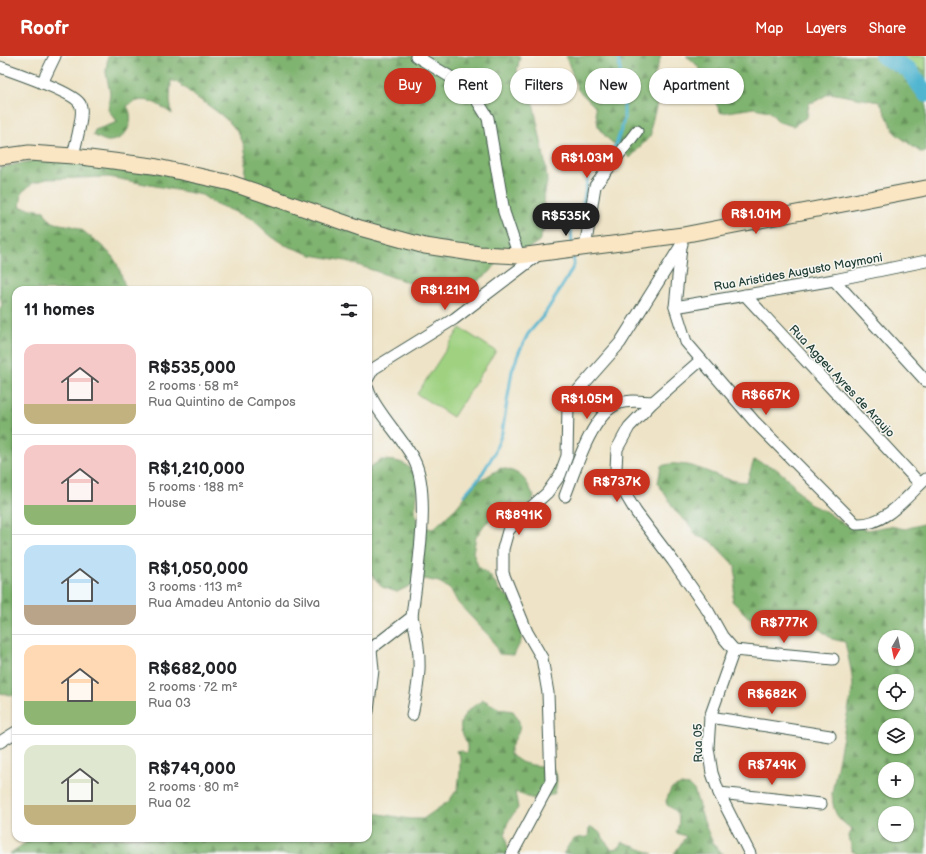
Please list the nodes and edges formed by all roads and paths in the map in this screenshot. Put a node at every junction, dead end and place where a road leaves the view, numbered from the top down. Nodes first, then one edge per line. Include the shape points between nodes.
1 (55, 56) edge
2 (416, 56) edge
3 (0, 67) edge
4 (42, 83) junction
5 (637, 131) dead end
6 (73, 156) junction
7 (0, 157) edge
8 (926, 188) edge
9 (682, 239) junction
10 (583, 249) junction
11 (538, 255) junction
12 (519, 256) junction
13 (925, 262) edge
14 (834, 280) junction
15 (745, 295) junction
16 (674, 307) junction
17 (701, 360) junction
18 (372, 370) edge
19 (926, 381) edge
20 (372, 396) edge
21 (653, 402) junction
22 (923, 482) edge
23 (564, 496) dead end
24 (412, 617) junction
25 (372, 648) edge
26 (734, 650) junction
27 (833, 659) dead end
28 (372, 663) edge
29 (372, 678) edge
30 (412, 716) dead end
31 (710, 717) junction
32 (12, 734) edge
33 (830, 736) dead end
34 (0, 742) edge
35 (719, 793) junction
36 (821, 804) dead end
37 (512, 854) edge
38 (750, 854) edge

1 - 4 street
2 - 12 street via 470,89 488,118 504,212
3 - 4 street
4 - 6 street via 76,98 81,105 82,112
5 - 10 street via 595,186
6 - 7 main road via 29,153
6 - 12 main road via 153,166 231,183 360,228 425,246 479,254
8 - 9 main road
9 - 10 main road
9 - 16 street
9 - 37 street via 620,343 574,395 568,406 567,456 560,475 547,492 508,531 503,548 503,573 542,658 548,693 551,781
10 - 11 main road
11 - 12 main road
11 - 18 street via 454,319
13 - 14 street, Rua Aristides Augusto Maymoni
14 - 15 street, Rua Aristides Augusto Maymoni
14 - 19 street
15 - 16 street, Rua Aristides Augusto Maymoni
15 - 22 street, Rua Aggeu Ayres de Araujo
16 - 17 street via 686,342
17 - 21 street
17 - 22 street via 754,420 856,524 867,525 880,520
20 - 24 street via 414,460 421,480 423,504
21 - 23 street via 632,401 617,404 601,417
21 - 26 street via 628,427 617,449 616,469 621,487
24 - 25 street
24 - 30 street via 419,644 420,662
26 - 27 street
26 - 31 street, Rua 05
28 - 29 street
31 - 33 street
31 - 35 street, Rua 05 via 708,748 712,774
32 - 34 street
35 - 36 street
35 - 38 street, Rua 05

